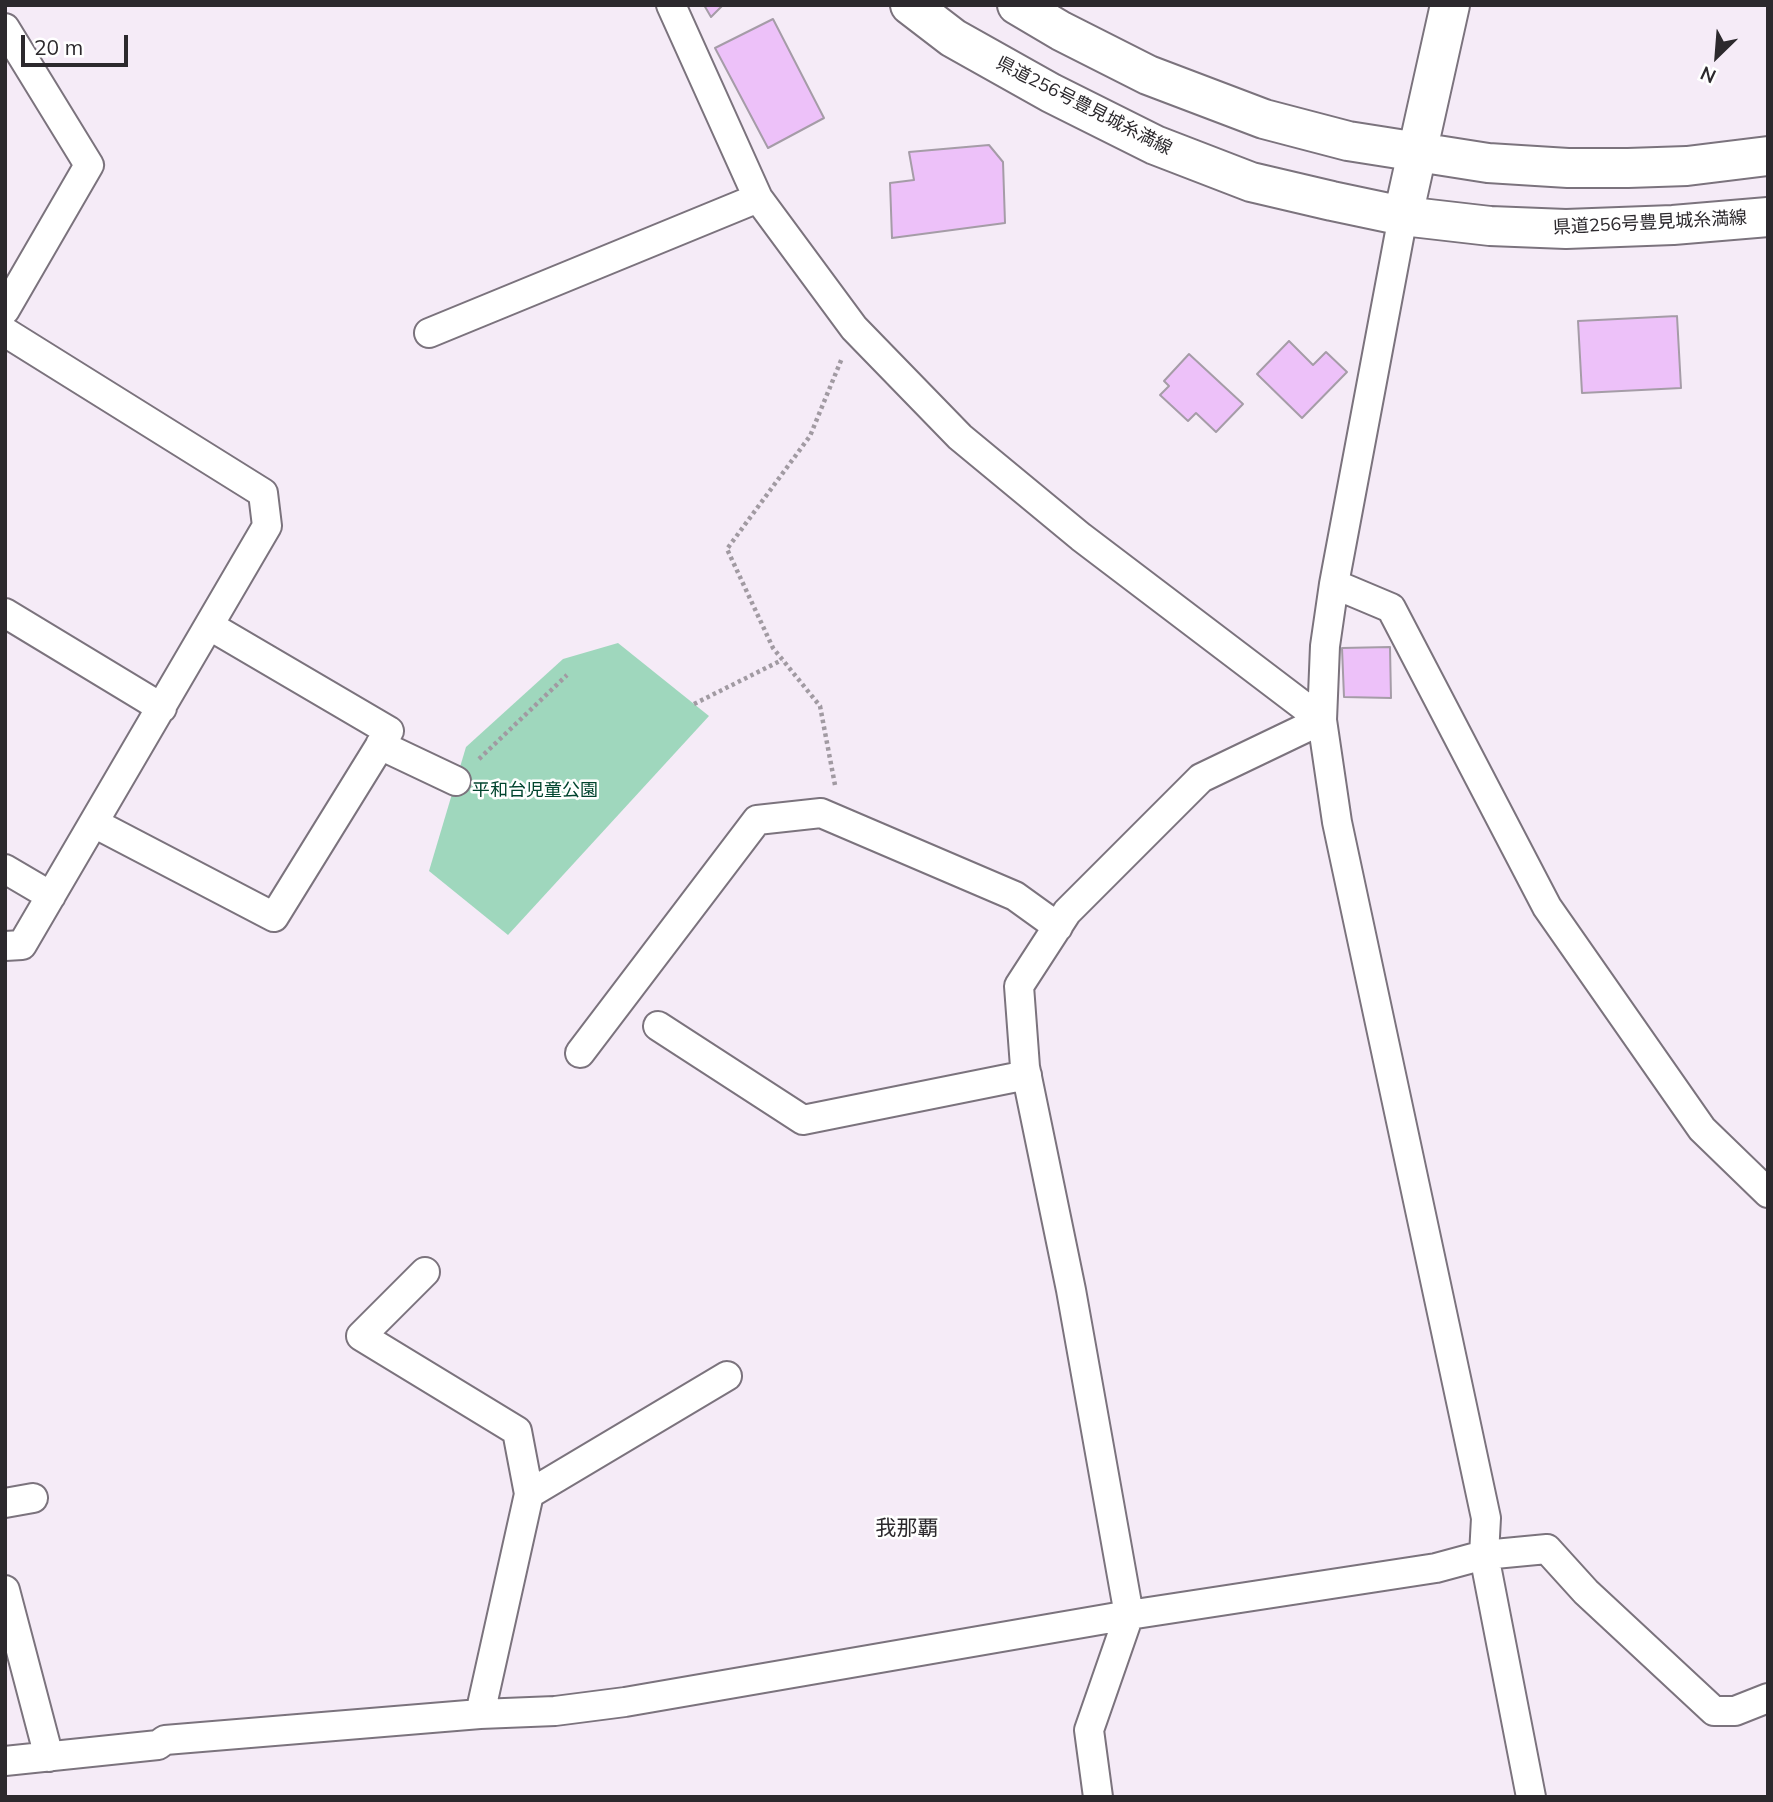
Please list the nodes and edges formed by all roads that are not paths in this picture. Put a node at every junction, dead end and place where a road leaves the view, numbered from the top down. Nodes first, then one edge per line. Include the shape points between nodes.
1 (671, 5) edge
2 (910, 5) edge
3 (1017, 5) edge
4 (1450, 5) edge
5 (5, 29) edge
6 (1417, 153) junction
7 (1768, 156) edge
8 (758, 198) junction
9 (1403, 216) junction
10 (1768, 217) edge
11 (5, 310) edge
12 (5, 332) edge
13 (429, 333) dead end
14 (1334, 584) junction
15 (5, 613) edge
16 (210, 626) junction
17 (162, 708) junction
18 (1322, 720) junction
19 (380, 745) junction
20 (456, 781) road end
21 (94, 824) junction
22 (5, 869) edge
23 (51, 896) junction
24 (1058, 927) junction
25 (5, 946) edge
26 (658, 1026) dead end
27 (580, 1053) dead end
28 (1027, 1075) junction
29 (1768, 1192) edge
30 (425, 1272) dead end
31 (727, 1376) dead end
32 (529, 1494) junction
33 (33, 1498) dead end
34 (5, 1503) edge
35 (1484, 1555) junction
36 (5, 1590) edge
37 (1129, 1615) junction
38 (1768, 1698) edge
39 (480, 1714) junction
40 (49, 1757) junction
41 (5, 1761) edge
42 (1098, 1797) edge
43 (1531, 1797) edge

1 - 8 street
2 - 9 main road, 県道256号豊見城糸満線 via 953,38 1155,145 1251,181
3 - 6 main road via 1148,75 1264,119
4 - 6 main road
5 - 11 street via 89,165
6 - 7 main road via 1568,168 1687,166
6 - 9 main road
8 - 13 street
8 - 18 street via 854,328 960,437 1081,537
9 - 10 main road, 県道256号豊見城糸満線 via 1566,229
9 - 14 street
12 - 16 street via 263,492 268,526
14 - 18 street via 1325,646
14 - 29 street via 1391,608 1547,908 1702,1129
15 - 17 street
16 - 17 street
16 - 19 street via 389,732
17 - 21 street
18 - 24 street via 1201,778 1067,912
18 - 35 street via 1337,822 1486,1518
19 - 20 street
19 - 21 street via 274,917
21 - 23 street
22 - 23 street
23 - 25 street via 22,945
24 - 27 street via 1015,895 821,814 757,820
24 - 28 street via 1019,986
26 - 28 street via 803,1120
28 - 37 street
30 - 32 street via 361,1336 517,1431
31 - 32 street
32 - 39 street
33 - 34 street
35 - 37 street via 1436,1568
35 - 38 street via 1547,1549 1586,1592 1714,1712 1735,1711
35 - 43 street
36 - 40 street
37 - 39 street via 625,1702
37 - 42 street via 1089,1730
39 - 40 street via 165,1740 158,1745
40 - 41 street

